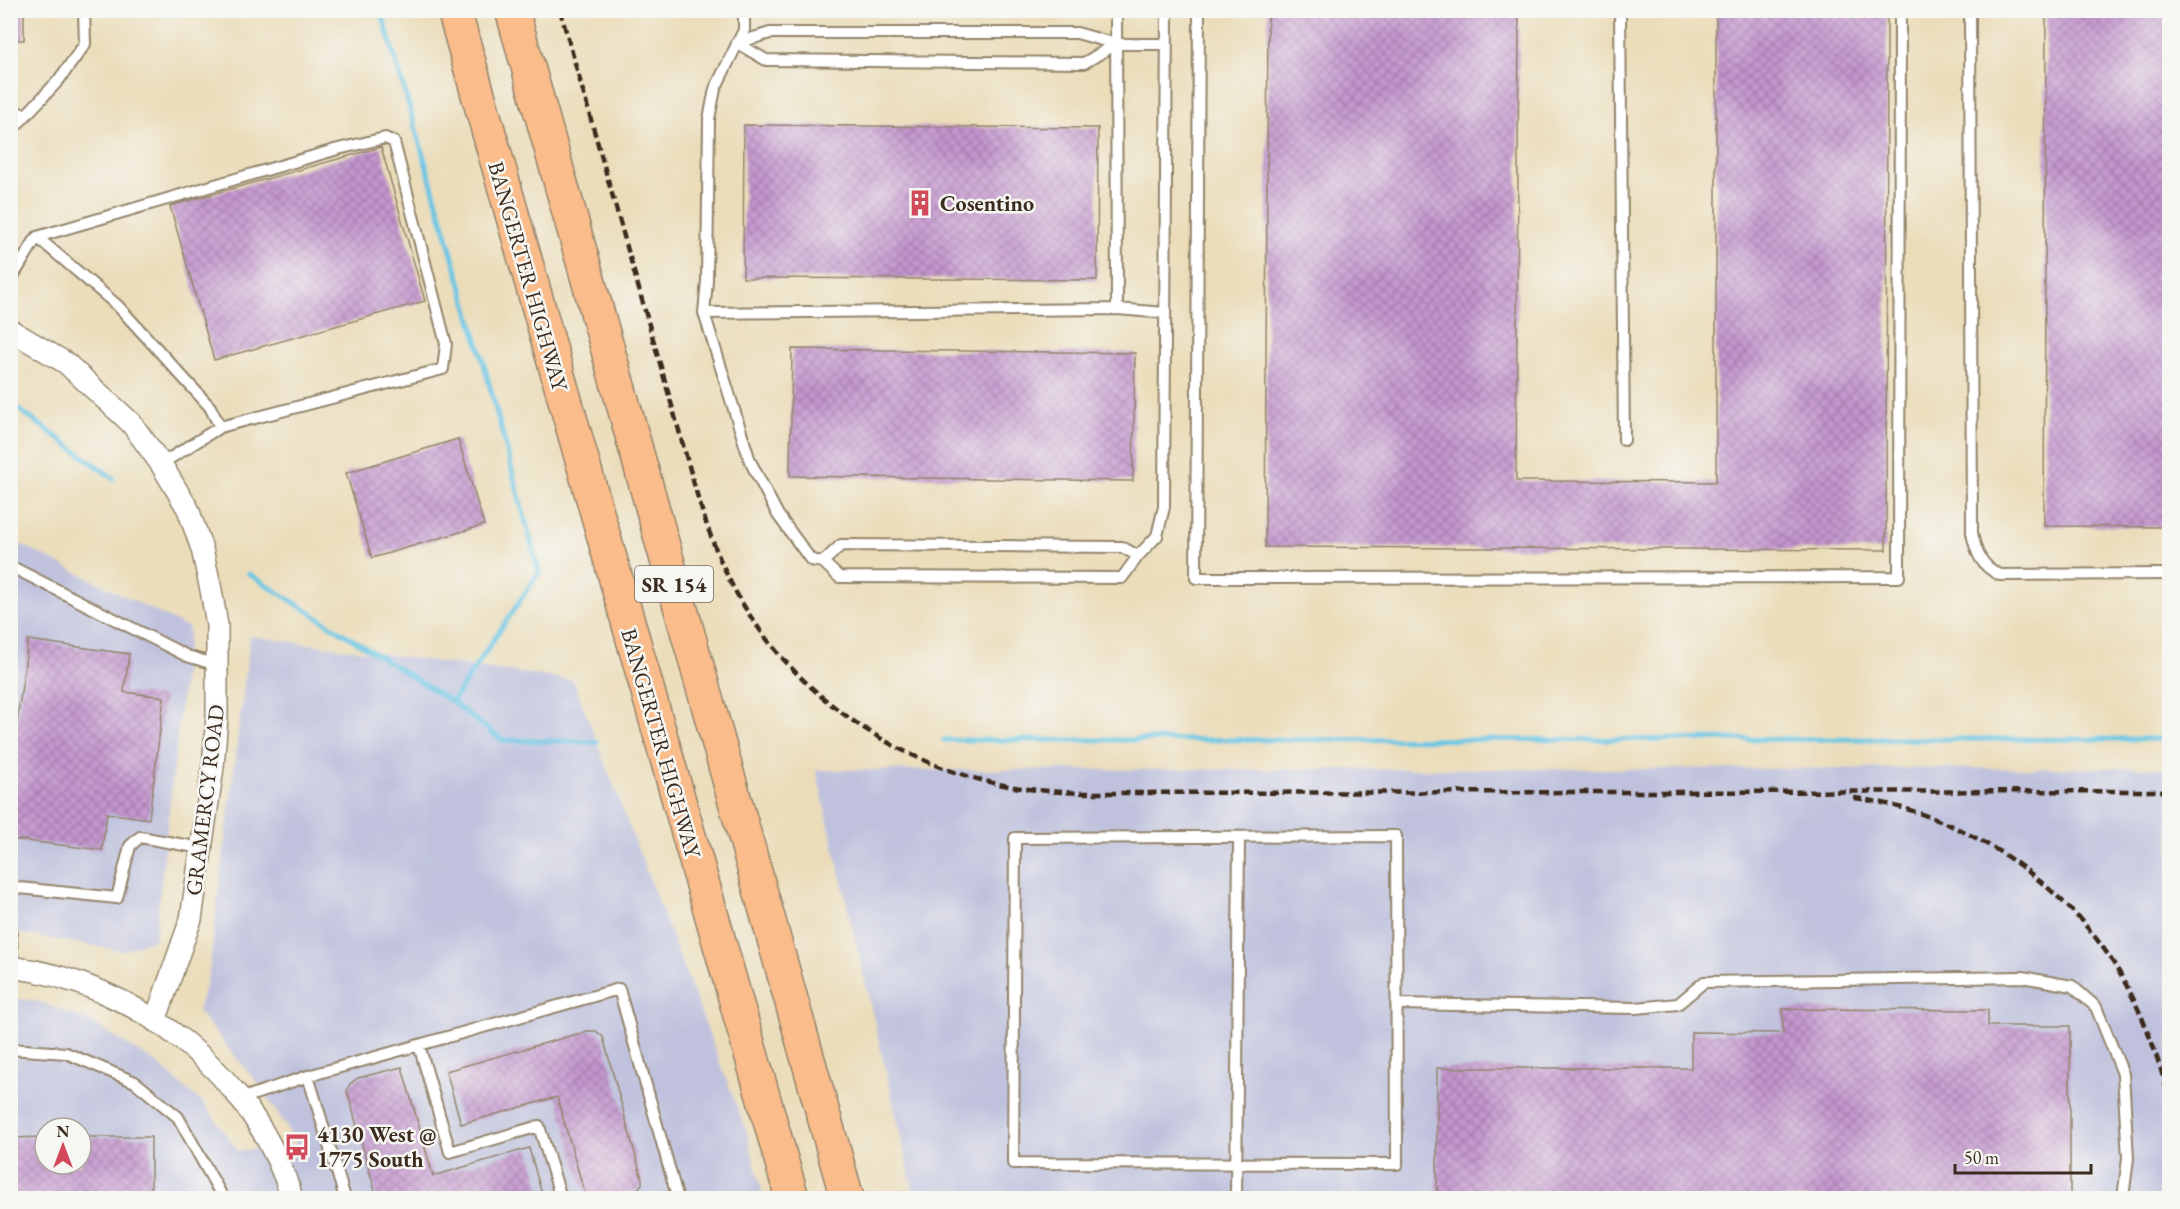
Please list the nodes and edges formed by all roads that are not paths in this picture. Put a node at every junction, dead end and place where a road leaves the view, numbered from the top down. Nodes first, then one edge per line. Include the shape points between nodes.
1 (84, 10) edge
2 (454, 10) edge
3 (512, 10) edge
4 (744, 10) edge
5 (1116, 10) edge
6 (1167, 10) edge
7 (1199, 10) edge
8 (1620, 10) edge
9 (1900, 10) edge
10 (1970, 10) edge
11 (737, 44) junction
12 (1116, 44) junction
13 (1167, 44) junction
14 (10, 110) edge
15 (26, 115) junction
16 (10, 132) edge
17 (37, 237) junction
18 (10, 281) edge
19 (1117, 309) junction
20 (704, 313) junction
21 (1165, 313) junction
22 (10, 330) edge
23 (220, 428) junction
24 (1624, 440) dead end
25 (161, 464) junction
26 (1138, 556) junction
27 (823, 562) junction
28 (10, 566) edge
29 (2169, 574) edge
30 (217, 665) junction
31 (1239, 837) junction
32 (201, 848) junction
33 (10, 887) edge
34 (10, 922) edge
35 (12, 967) edge
36 (1396, 1004) junction
37 (10, 1019) edge
38 (155, 1021) junction
39 (418, 1045) junction
40 (10, 1049) edge
41 (308, 1076) junction
42 (240, 1099) junction
43 (1236, 1164) junction
44 (223, 1198) edge
45 (292, 1198) edge
46 (345, 1198) edge
47 (561, 1198) edge
48 (668, 1198) edge
49 (792, 1198) edge
50 (847, 1198) edge
51 (1236, 1198) edge
52 (2124, 1198) edge

1 - 15 lane via 85,44
2 - 49 highway, BANGERTER HIGHWAY / SR 154
3 - 50 highway, SR 154
4 - 11 lane via 744,30
5 - 12 lane
6 - 13 lane
7 - 9 lane via 1196,578 1899,577
8 - 24 lane
10 - 29 lane via 1972,521 1976,549 1988,569 2000,574
11 - 12 lane via 770,33 1077,33
11 - 12 lane via 766,60 1084,63
11 - 20 lane via 715,89 709,119
12 - 13 lane
12 - 19 lane
13 - 21 lane
14 - 15 lane
15 - 16 lane
17 - 18 lane
17 - 23 lane via 118,306 210,407
17 - 23 lane via 338,148 385,138 394,142 446,344 443,369
19 - 20 lane
19 - 21 lane
20 - 27 lane via 750,461 791,533 811,560
21 - 26 lane via 1164,507 1157,536
22 - 25 street, GRAMERCY ROAD via 66,363 99,392 131,423
23 - 25 lane
25 - 30 street, GRAMERCY ROAD via 188,509 202,549 217,625
26 - 27 lane via 1122,546 841,545
26 - 27 lane via 1122,578 839,577
28 - 30 lane via 187,656
30 - 32 street, GRAMERCY ROAD via 213,767
31 - 36 lane via 1396,836
31 - 43 lane
31 - 43 lane via 1014,838 1013,1163
32 - 33 lane via 140,837 130,846 117,898
32 - 38 street, GRAMERCY ROAD via 191,919
34 - 35 lane
35 - 37 lane
35 - 38 street via 72,979
36 - 43 lane via 1397,1164
36 - 52 lane via 1636,1008 1678,1005 1704,982 2022,977 2072,986 2096,1007 2123,1074 2128,1158
38 - 42 street via 193,1048
39 - 41 lane
39 - 47 lane via 450,1152 538,1126
39 - 48 lane via 619,989 676,1196
40 - 44 lane via 66,1053 135,1082 178,1117
41 - 42 lane
41 - 46 lane
42 - 45 street via 260,1125
43 - 51 lane

